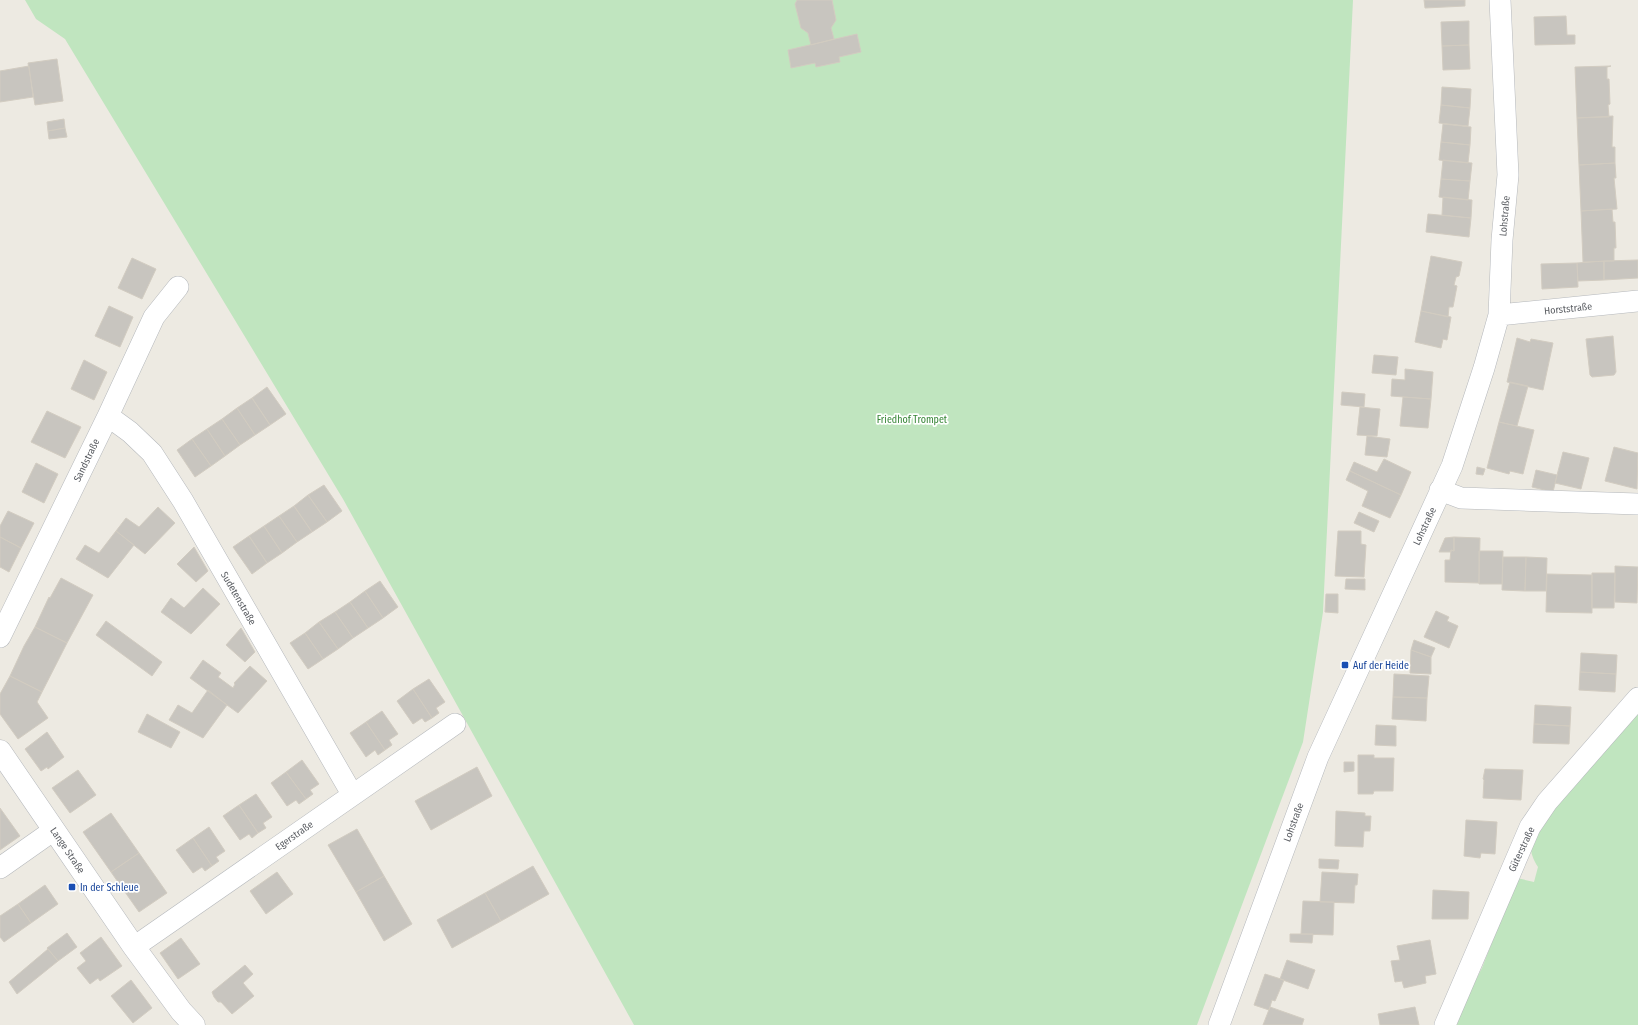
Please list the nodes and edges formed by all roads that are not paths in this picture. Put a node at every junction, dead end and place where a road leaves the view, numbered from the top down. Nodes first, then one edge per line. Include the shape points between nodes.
1 (1500, 0) edge
2 (178, 287) dead end
3 (1638, 301) edge
4 (1498, 315) junction
5 (108, 416) junction
6 (1440, 490) junction
7 (1638, 504) edge
8 (0, 637) edge
9 (1638, 698) edge
10 (455, 724) dead end
11 (0, 751) edge
12 (352, 794) junction
13 (54, 830) junction
14 (0, 868) edge
15 (134, 948) junction
16 (194, 1025) edge
17 (1219, 1025) edge
18 (1445, 1025) edge

1 - 4 street, Lohstraße via 1508,175
2 - 5 street, Sandstraße via 154,317
3 - 4 street, Horststraße
4 - 6 street, Lohstraße via 1484,368 1452,466
5 - 8 street, Sandstraße
5 - 12 street, Sudetenstraße via 152,453 183,501
6 - 7 street via 1461,498
6 - 17 street, Lohstraße via 1318,756
9 - 18 street, Güterstraße via 1547,802 1530,827
10 - 12 street, Egerstraße
11 - 13 street, Lange Straße
12 - 15 street, Egerstraße
13 - 14 street
13 - 15 street, Lange Straße
15 - 16 street, Lange Straße

